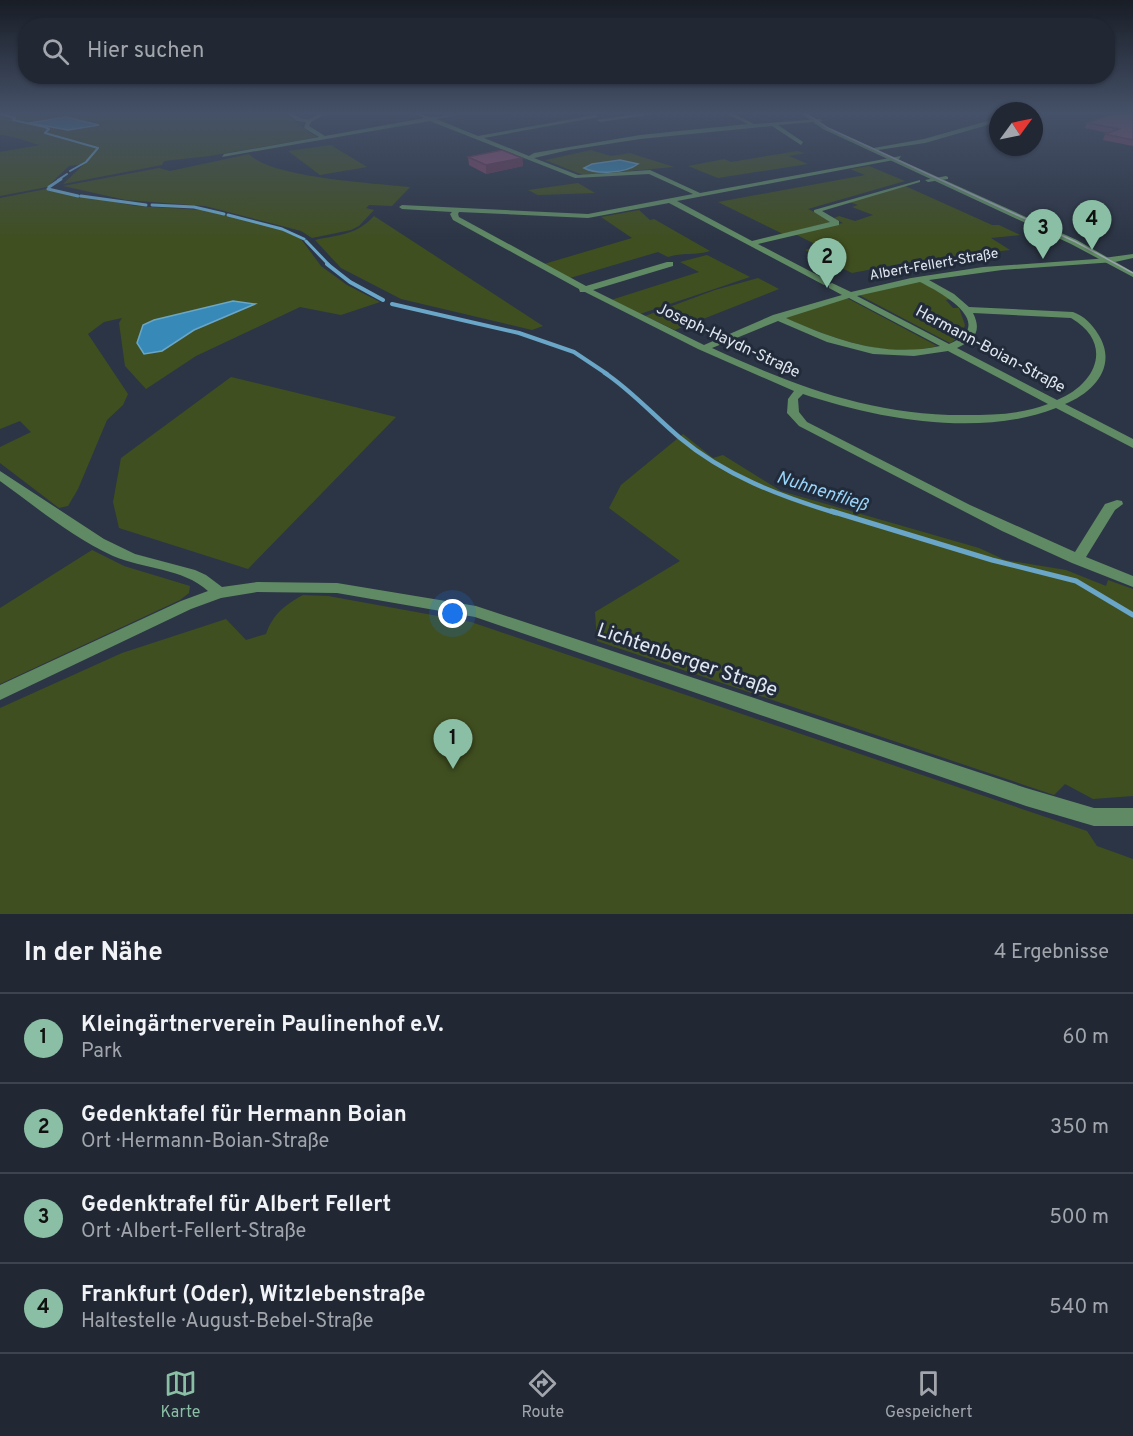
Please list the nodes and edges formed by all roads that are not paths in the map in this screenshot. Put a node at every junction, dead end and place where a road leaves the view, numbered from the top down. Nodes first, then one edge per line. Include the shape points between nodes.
1 (231, 155) edge
2 (518, 155) edge
3 (561, 155) edge
4 (888, 155) edge
5 (224, 156) dead end
6 (896, 158) junction
7 (529, 159) junction
8 (946, 178) junction
9 (937, 179) junction
10 (928, 180) dead end
11 (918, 181) dead end
12 (700, 195) junction
13 (671, 201) junction
14 (402, 207) dead end
15 (457, 210) junction
16 (752, 243) junction
17 (1133, 256) edge
18 (1118, 259) junction
19 (1106, 260) junction
20 (669, 264) dead end
21 (1133, 268) edge
22 (1133, 275) edge
23 (921, 279) junction
24 (583, 291) junction
25 (849, 294) junction
26 (968, 310) junction
27 (776, 317) junction
28 (704, 348) junction
29 (950, 348) junction
30 (800, 391) junction
31 (1057, 404) junction
32 (1133, 444) edge
33 (0, 474) edge
34 (1117, 504) dead end
35 (1077, 560) junction
36 (1133, 582) edge
37 (219, 593) junction
38 (0, 693) edge
39 (1133, 817) edge

1 - 5 street
2 - 7 street
3 - 7 street
4 - 6 street
6 - 8 street
6 - 9 street
6 - 12 street
7 - 12 street via 577,177 650,172
8 - 9 street
8 - 18 street
9 - 10 street
9 - 19 street
11 - 16 street via 816,211 836,223
12 - 13 street
13 - 15 street via 580,217
13 - 16 street, Hermann-Boian-Straße
14 - 15 street
15 - 24 street, Joseph-Haydn-Straße via 456,218
16 - 25 street, Hermann-Boian-Straße
17 - 18 street, Albert-Fellert-Straße
18 - 19 street, Albert-Fellert-Straße
18 - 21 street
19 - 22 street
19 - 23 street, Albert-Fellert-Straße via 1024,265
20 - 24 street
23 - 25 street, Albert-Fellert-Straße
23 - 26 street
24 - 28 street, Joseph-Haydn-Straße
25 - 27 street, Albert-Fellert-Straße
25 - 29 street, Hermann-Boian-Straße
26 - 29 street via 972,331 964,341
26 - 31 street via 1073,315 1081,319 1096,336 1102,362 1095,379 1077,395
27 - 28 street, Albert-Fellert-Straße
27 - 29 street via 831,340 886,353
28 - 30 street, Joseph-Haydn-Straße
29 - 31 street, Hermann-Boian-Straße
30 - 31 street via 868,409 936,418 992,417
30 - 35 street, Joseph-Haydn-Straße via 793,399 793,413 803,424 916,484
31 - 32 street, Hermann-Boian-Straße
33 - 37 street via 97,541 129,557 201,578
34 - 35 street via 1110,507
35 - 36 street, Joseph-Haydn-Straße
37 - 38 street, Lichtenberger Straße
37 - 39 street, Lichtenberger Straße via 257,587 337,588 476,612 1026,797 1094,817

